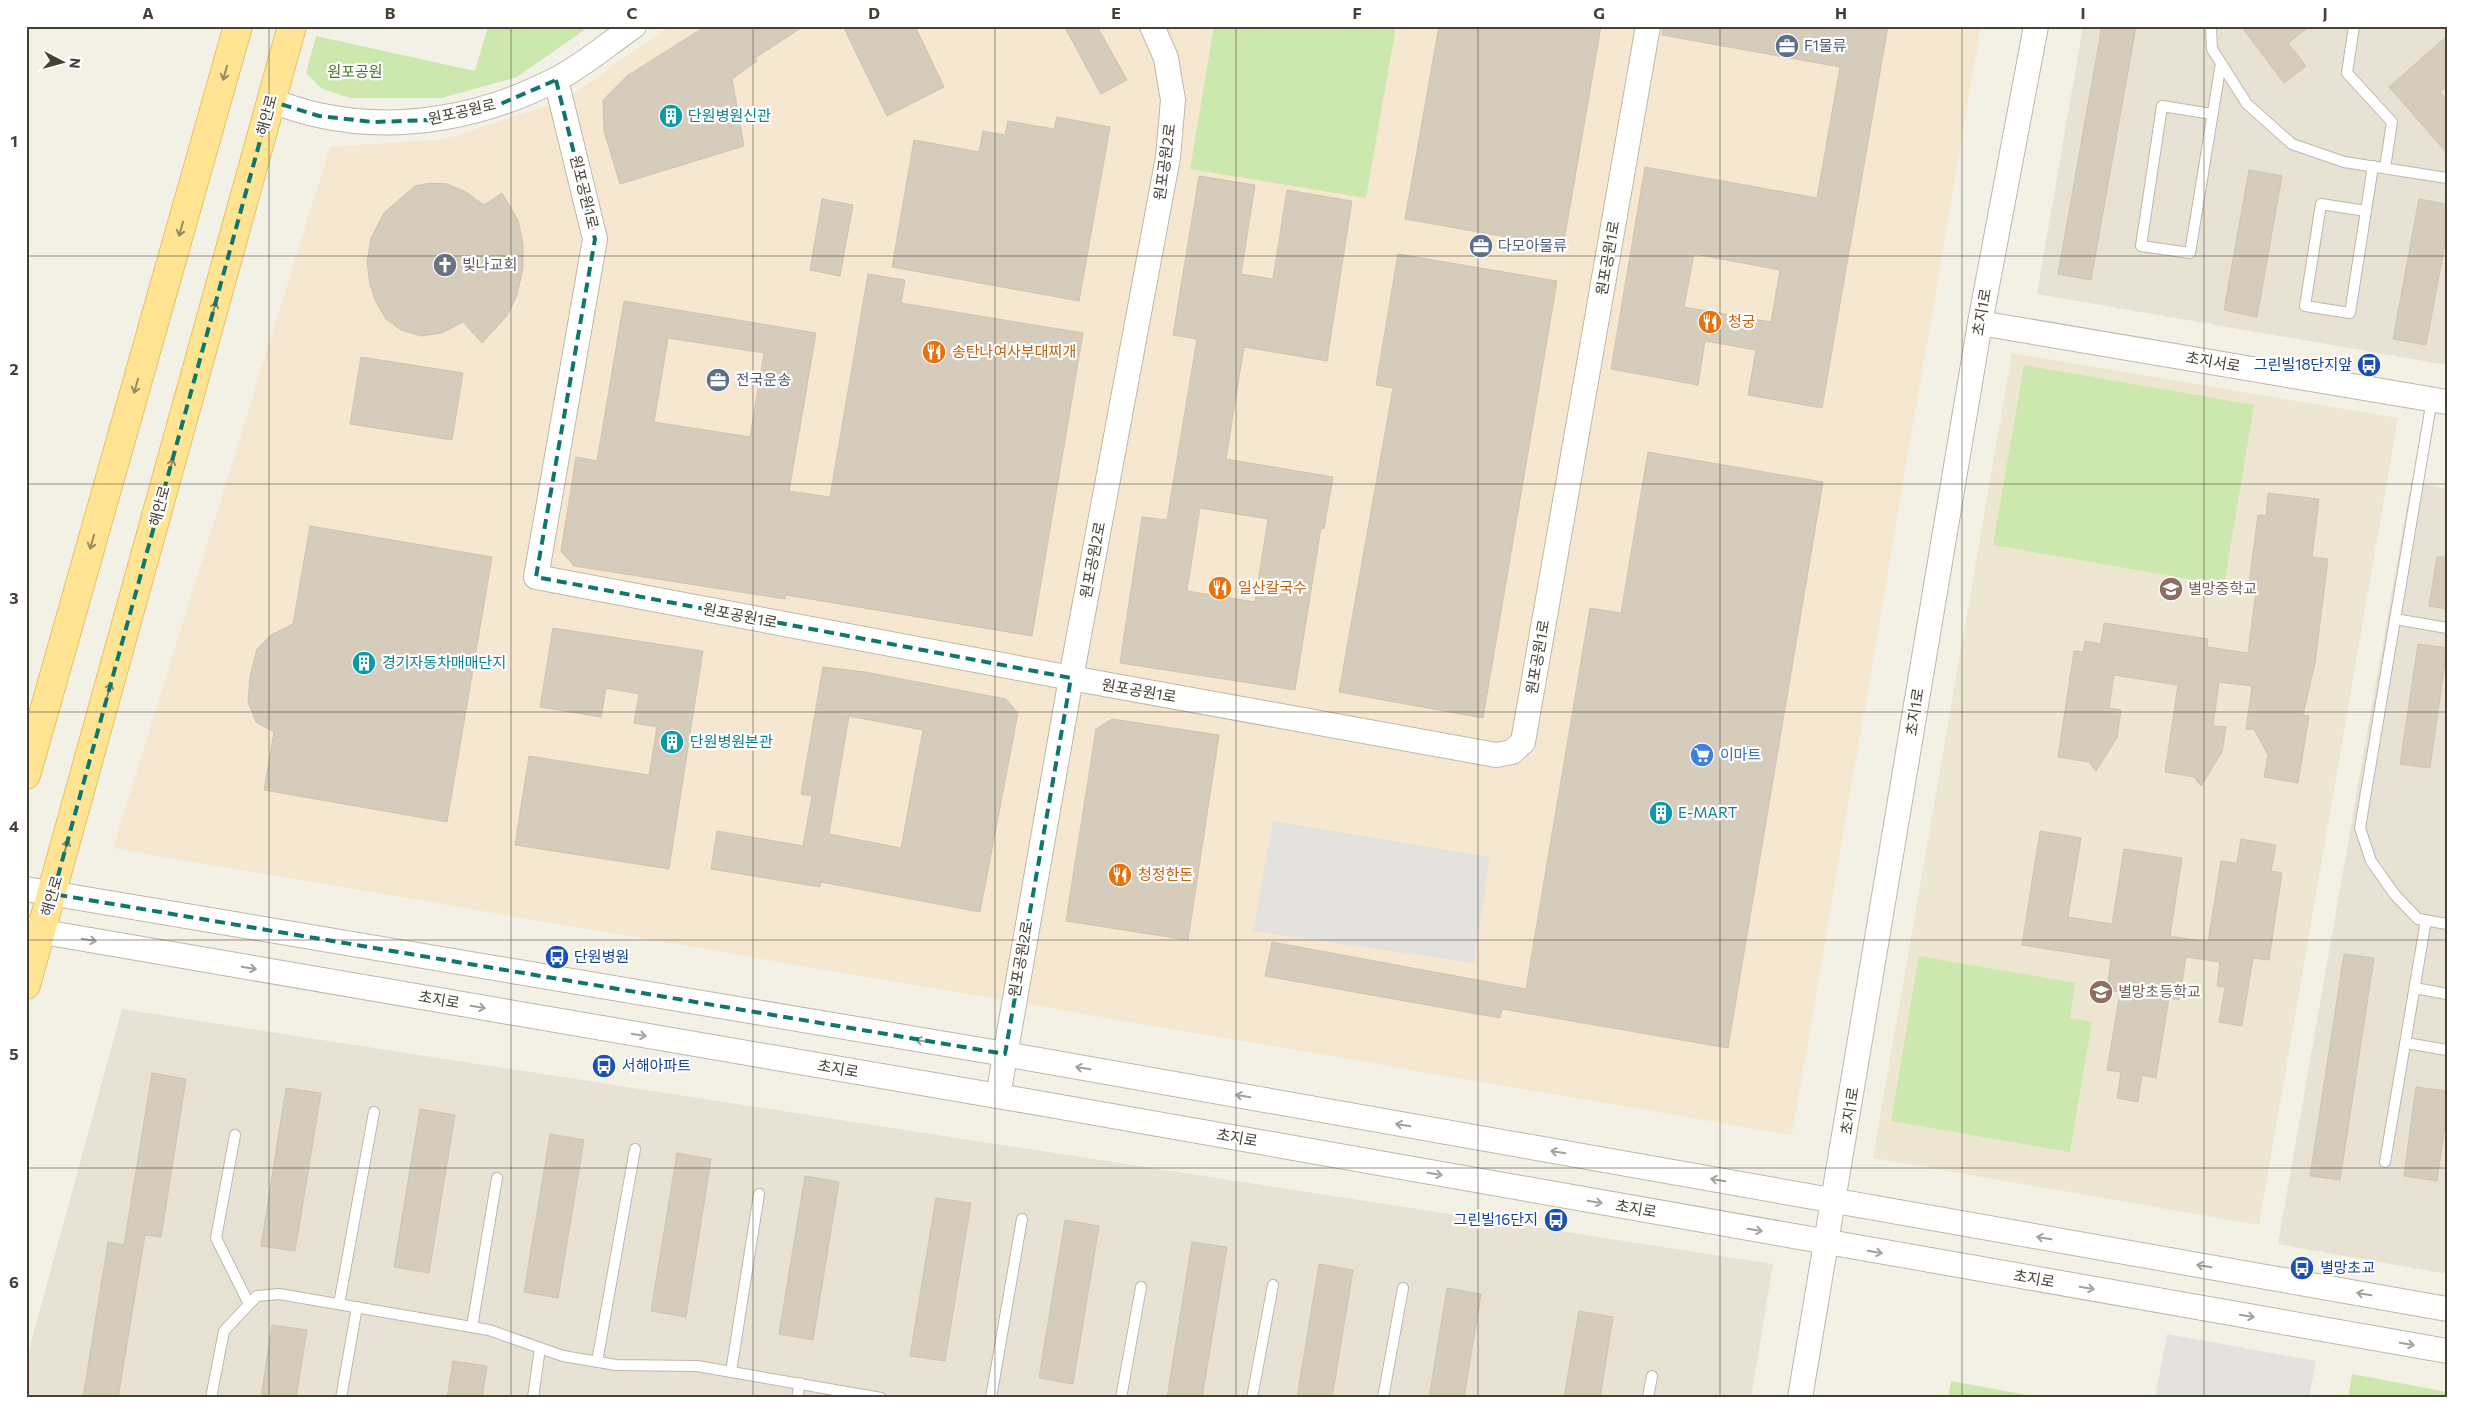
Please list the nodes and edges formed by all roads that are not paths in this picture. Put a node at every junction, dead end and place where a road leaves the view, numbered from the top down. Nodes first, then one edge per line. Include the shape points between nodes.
1 (238, 26) edge
2 (292, 26) edge
3 (634, 26) edge
4 (1152, 26) edge
5 (1648, 26) edge
6 (2036, 26) edge
7 (2211, 26) edge
8 (2354, 26) edge
9 (2221, 63) junction
10 (556, 80) junction
11 (271, 101) junction
12 (2212, 114) junction
13 (2373, 166) junction
14 (2385, 168) junction
15 (2447, 178) edge
16 (2366, 211) junction
17 (1980, 323) junction
18 (2439, 401) edge
19 (2395, 620) junction
20 (2447, 628) edge
21 (1071, 678) junction
22 (28, 762) edge
23 (26, 889) edge
24 (53, 894) junction
25 (2426, 920) junction
26 (2447, 924) edge
27 (34, 931) edge
28 (26, 985) edge
29 (2415, 988) junction
30 (2447, 994) edge
31 (2406, 1043) junction
32 (2447, 1050) edge
33 (1005, 1054) junction
34 (998, 1096) junction
35 (374, 1112) dead end
36 (235, 1135) dead end
37 (635, 1149) dead end
38 (2386, 1162) dead end
39 (497, 1178) dead end
40 (759, 1194) dead end
41 (1835, 1201) junction
42 (1022, 1219) dead end
43 (1827, 1243) junction
44 (1273, 1285) dead end
45 (1142, 1287) dead end
46 (1403, 1288) dead end
47 (249, 1304) junction
48 (340, 1304) junction
49 (357, 1307) junction
50 (2447, 1308) edge
51 (472, 1327) junction
52 (540, 1348) junction
53 (2447, 1351) edge
54 (597, 1362) junction
55 (731, 1372) junction
56 (1652, 1376) dead end
57 (800, 1384) junction
58 (211, 1398) edge
59 (341, 1398) edge
60 (533, 1398) edge
61 (797, 1398) edge
62 (880, 1398) edge
63 (992, 1398) edge
64 (1121, 1398) edge
65 (1252, 1398) edge
66 (1383, 1398) edge
67 (1648, 1398) edge
68 (1800, 1398) edge

1 -> 22 main road
2 - 11 main road, 해안로
3 - 10 street, 원포공원로
4 - 21 street, 원포공원2로 via 1166,58 1173,100 1168,157
5 - 21 street, 원포공원1로 via 1523,742 1512,752 1496,755
6 - 17 street, 초지1로
7 - 9 lane via 2212,50
8 - 14 lane via 2347,72 2392,122
9 - 12 lane
9 - 13 lane via 2247,104 2292,144 2344,162
10 - 11 street, 원포공원로 via 498,105 434,120 373,122 319,116
10 - 21 street, 원포공원1로 via 595,239 536,577
24 -> 11 main road, 해안로
12 - 12 lane via 2190,253 2141,246 2162,106
13 - 14 lane
13 - 16 lane
14 - 15 lane
16 - 16 lane via 2321,204 2304,306 2350,313
17 - 18 street, 초지서로
17 - 41 street, 초지1로
18 - 19 lane
19 - 20 lane
19 - 25 lane via 2360,828 2371,861 2390,888 2418,919
21 - 33 street, 원포공원2로
23 - 24 street
24 - 27 main road, 해안로
33 -> 24 street
25 - 26 lane
25 - 29 lane
27 - 28 main road, 해안로
27 -> 34 street, 초지로
29 - 30 lane
29 - 31 lane
31 - 32 lane
31 - 38 lane
33 - 34 street, 원포공원2로
41 -> 33 street
34 -> 43 street, 초지로
35 - 48 lane
36 - 47 lane via 216,1238
37 - 54 lane
39 - 51 lane
40 - 55 lane
41 - 43 street, 초지1로
50 -> 41 street
42 - 63 lane
43 -> 53 street, 초지로
43 - 68 street, 초지1로
44 - 65 lane
45 - 64 lane
46 - 66 lane
47 - 48 lane via 257,1296 278,1294
47 - 58 lane via 224,1331
48 - 49 lane
49 - 51 lane
49 - 59 lane
51 - 52 lane
52 - 54 lane
52 - 60 lane
54 - 55 lane via 697,1366
55 - 57 lane
56 - 67 lane
57 - 61 lane
57 - 62 lane

